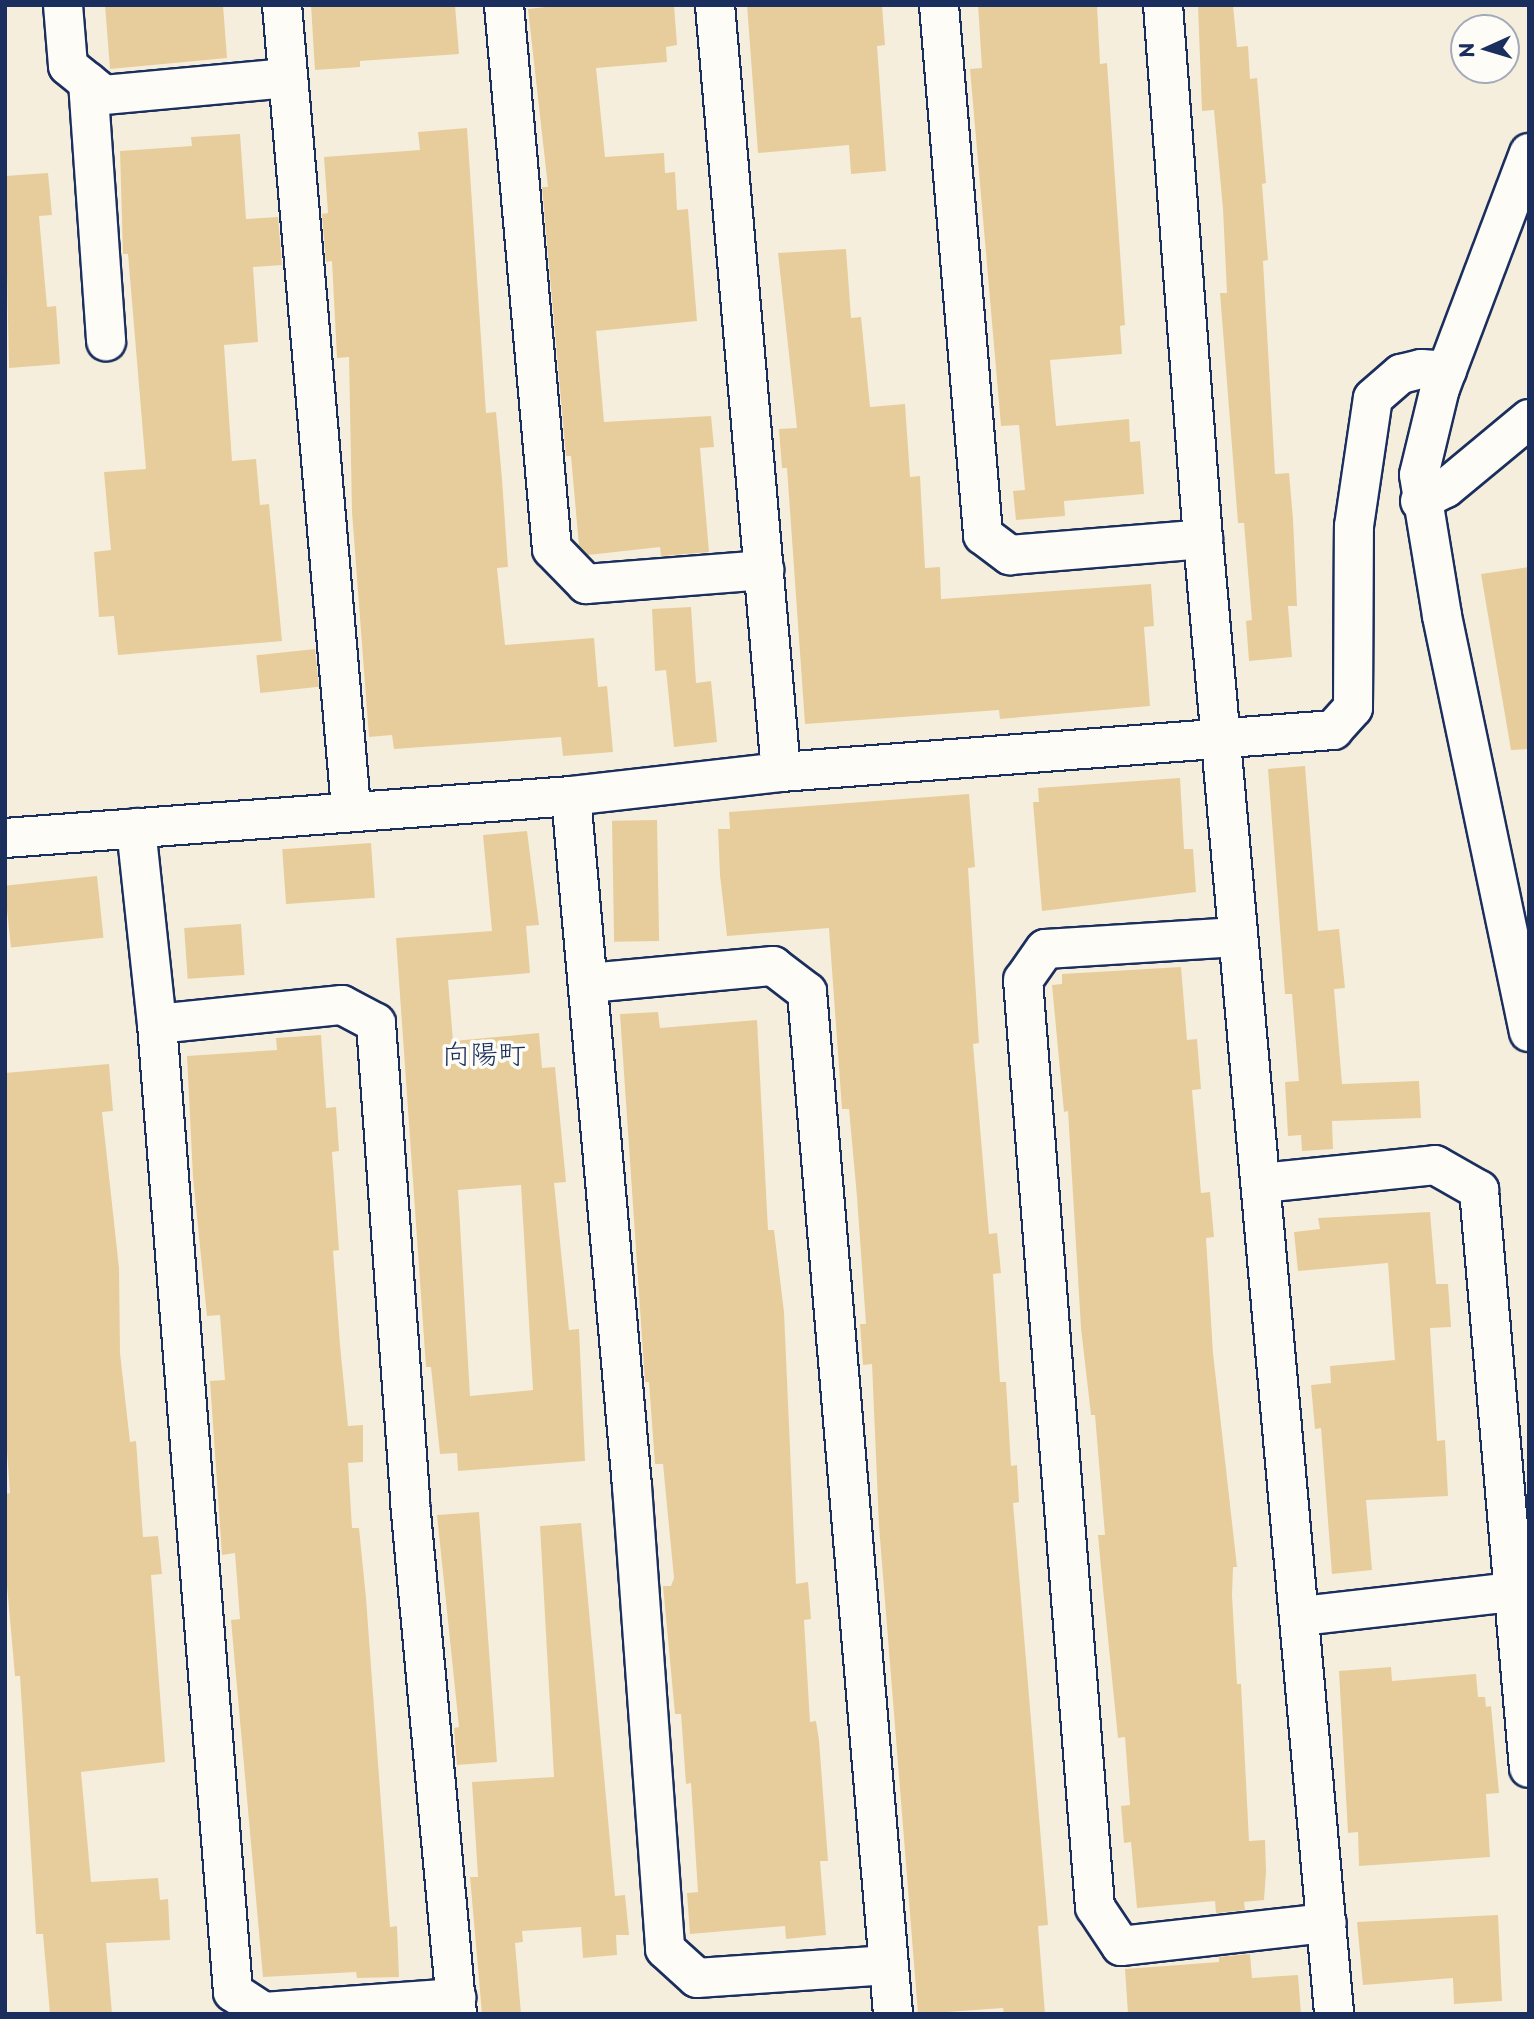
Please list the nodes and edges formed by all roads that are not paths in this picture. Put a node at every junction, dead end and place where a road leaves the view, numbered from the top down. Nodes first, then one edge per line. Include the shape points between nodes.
1 (63, 5) edge
2 (282, 5) edge
3 (505, 5) edge
4 (715, 5) edge
5 (939, 5) edge
6 (1163, 5) edge
7 (288, 78) junction
8 (88, 82) junction
9 (1529, 153) edge
10 (106, 341) dead end
11 (1447, 371) junction
12 (1529, 419) edge
13 (1420, 501) junction
14 (1203, 539) junction
15 (764, 570) junction
16 (1222, 741) junction
17 (781, 772) junction
18 (571, 796) junction
19 (351, 809) junction
20 (136, 828) junction
21 (5, 838) edge
22 (1237, 937) junction
23 (589, 983) junction
24 (156, 1024) junction
25 (1529, 1032) edge
26 (1262, 1184) junction
27 (1512, 1592) junction
28 (1302, 1616) junction
29 (1529, 1768) edge
30 (1327, 1923) junction
31 (889, 1965) junction
32 (457, 2006) edge
33 (892, 2014) edge
34 (1334, 2014) edge

1 - 8 street via 68,66
2 - 7 street
3 - 15 street via 552,549 586,584
4 - 15 street
5 - 14 street via 984,534 1010,555
6 - 14 street
7 - 8 street via 104,95
7 - 19 street
8 - 10 street
9 - 11 street
11 - 13 street via 1424,448
11 - 16 street via 1421,369 1390,380 1373,398 1369,411 1354,526 1353,708 1333,730
12 - 13 street via 1446,488
13 - 25 street
14 - 16 street
15 - 17 street
16 - 17 street
16 - 22 street
17 - 18 street
18 - 19 street
18 - 23 street
19 - 20 street
20 - 21 street
20 - 24 street
22 - 26 street
22 - 30 street via 1045,949 1023,981 1095,1907 1121,1946
23 - 31 street via 666,1949 697,1978
23 - 31 street via 773,966 807,992
24 - 32 street via 233,1992 264,2012
24 - 32 street via 342,1005 376,1023 410,1502
26 - 27 street via 1435,1165 1479,1189
26 - 28 street
27 - 28 street
27 - 29 street
28 - 30 street
30 - 34 street
31 - 33 street

